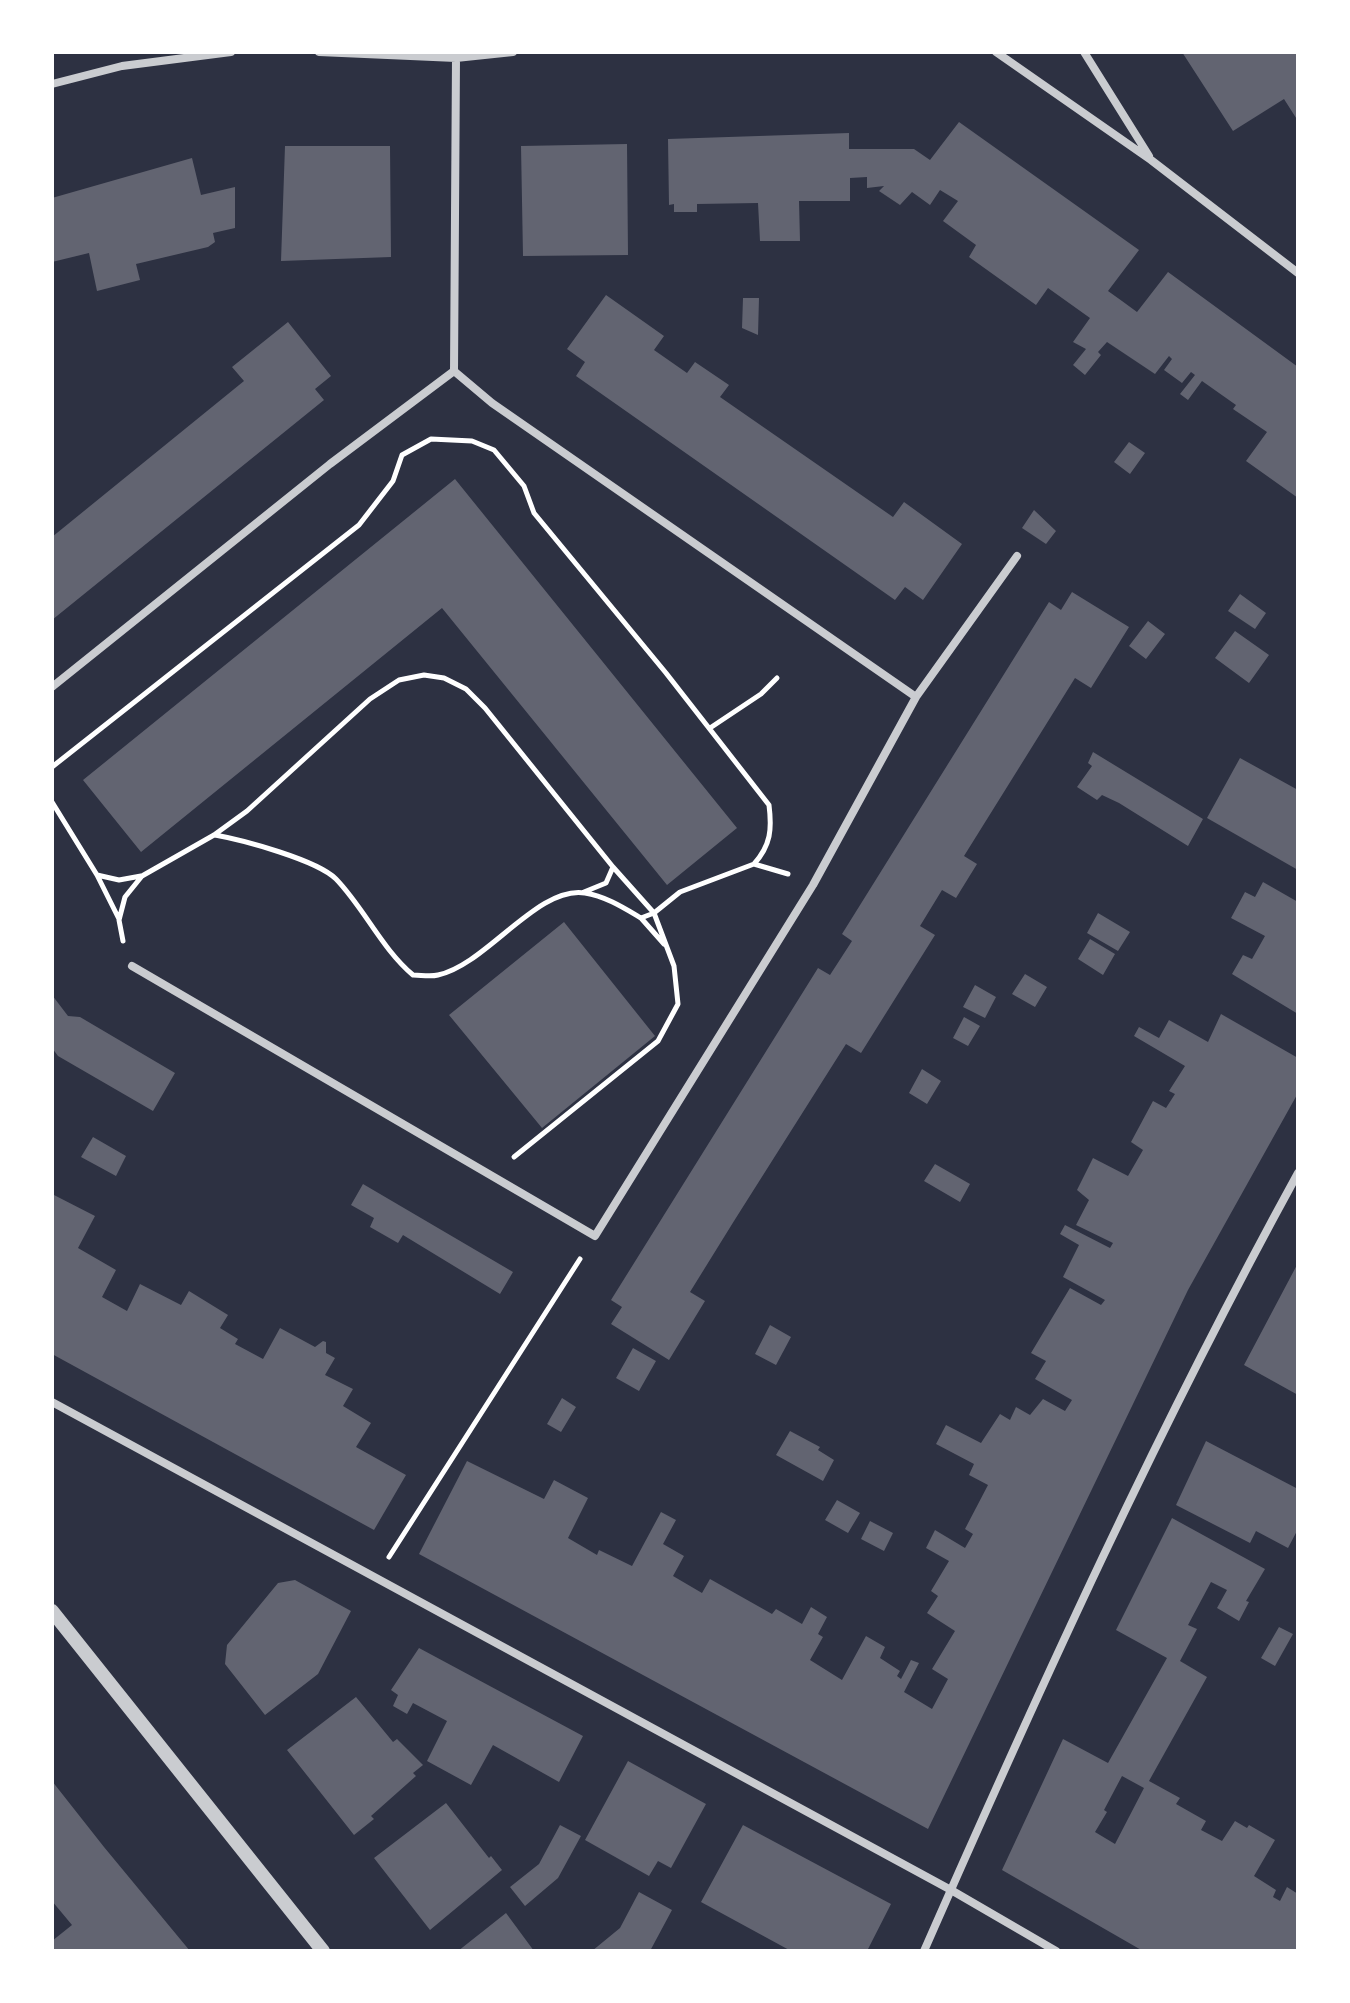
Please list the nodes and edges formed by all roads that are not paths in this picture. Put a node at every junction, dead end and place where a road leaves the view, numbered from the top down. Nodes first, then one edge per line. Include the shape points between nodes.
1 (231, 52) edge
2 (319, 52) edge
3 (513, 52) edge
4 (996, 52) edge
5 (1084, 52) edge
6 (456, 58) junction
7 (52, 84) edge
8 (1151, 160) junction
9 (1298, 273) edge
10 (454, 371) junction
11 (1017, 556) dead end
12 (52, 687) edge
13 (916, 697) junction
14 (132, 966) road end
15 (1298, 1173) edge
16 (52, 1402) edge
17 (52, 1611) edge
18 (951, 1890) junction
19 (323, 1951) edge
20 (924, 1951) edge
21 (1056, 1951) edge

1 - 7 street via 122,66
2 - 6 street
3 - 6 street
4 - 8 street
5 - 8 street
6 - 10 street
8 - 9 street
10 - 12 street
10 - 13 street via 492,403
11 - 13 street
13 - 14 street via 813,885 595,1236
15 - 18 street via 1226,1304 1100,1558
16 - 18 street
17 - 19 street
18 - 20 street
18 - 21 street

